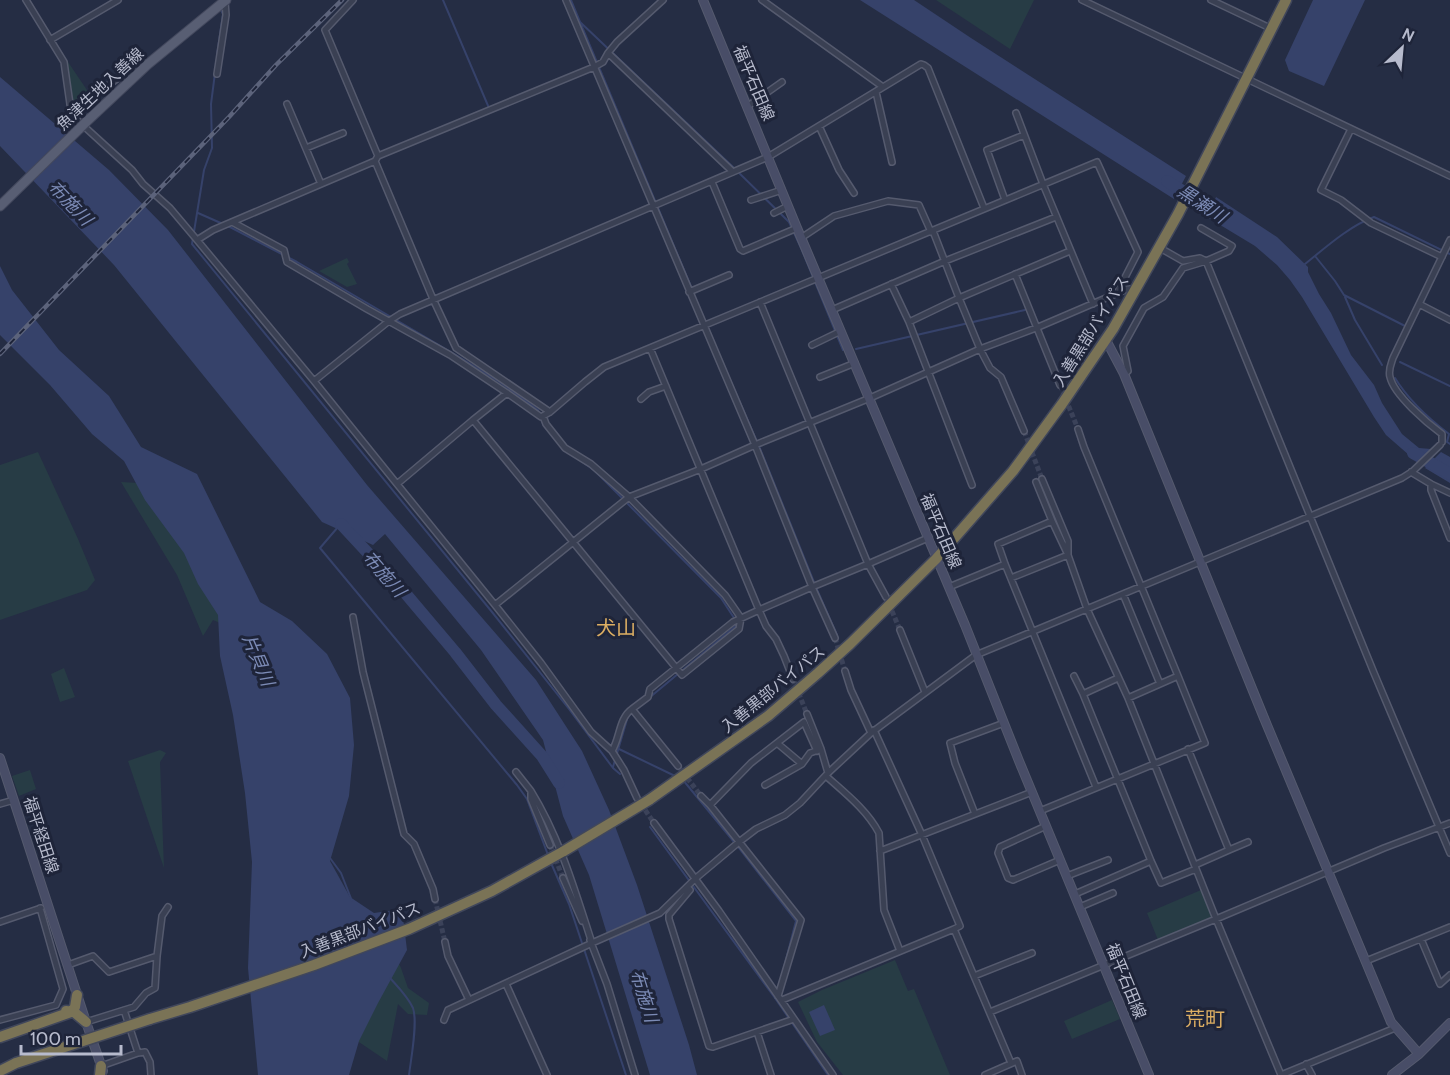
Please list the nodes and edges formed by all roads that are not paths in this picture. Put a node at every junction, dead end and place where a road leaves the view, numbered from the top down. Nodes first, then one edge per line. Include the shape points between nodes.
1 (26, 0) edge
2 (118, 0) edge
3 (225, 0) edge
4 (353, 0) edge
5 (566, 0) edge
6 (663, 0) edge
7 (703, 0) edge
8 (762, 0) edge
9 (1082, 0) edge
10 (1211, 0) edge
11 (1286, 0) edge
12 (1272, 29) junction
13 (50, 40) junction
14 (608, 52) junction
15 (594, 67) junction
16 (137, 74) junction
17 (217, 74) dead end
18 (1247, 79) junction
19 (782, 82) dead end
20 (883, 87) junction
21 (876, 92) junction
22 (287, 104) dead end
23 (748, 106) junction
24 (71, 111) junction
25 (1016, 113) dead end
26 (819, 126) junction
27 (1351, 129) junction
28 (343, 133) dead end
29 (1024, 135) junction
30 (306, 148) junction
31 (768, 157) junction
32 (376, 159) junction
33 (892, 162) dead end
34 (733, 172) junction
35 (1450, 176) edge
36 (712, 182) junction
37 (321, 184) junction
38 (1043, 184) junction
39 (782, 190) junction
40 (854, 193) dead end
41 (751, 200) dead end
42 (1005, 200) junction
43 (0, 206) edge
44 (652, 206) junction
45 (788, 206) junction
46 (984, 208) junction
47 (774, 213) dead end
48 (1056, 217) junction
49 (232, 222) junction
50 (797, 228) junction
51 (1201, 228) dead end
52 (932, 231) junction
53 (801, 238) junction
54 (197, 240) junction
55 (1450, 240) edge
56 (1160, 248) junction
57 (1070, 251) junction
58 (1442, 256) junction
59 (945, 261) junction
60 (1206, 261) junction
61 (1015, 274) junction
62 (729, 275) dead end
63 (818, 277) junction
64 (891, 284) junction
65 (1136, 289) junction
66 (689, 292) junction
67 (1117, 293) junction
68 (959, 298) junction
69 (433, 299) junction
70 (760, 302) junction
71 (1093, 304) junction
72 (1419, 304) junction
73 (832, 310) junction
74 (1450, 320) edge
75 (389, 321) junction
76 (909, 322) junction
77 (703, 326) junction
78 (1036, 328) junction
79 (841, 332) junction
80 (1106, 339) junction
81 (812, 345) dead end
82 (650, 348) junction
83 (980, 349) junction
84 (855, 363) junction
85 (928, 371) junction
86 (1124, 374) junction
87 (820, 377) dead end
88 (314, 381) junction
89 (1060, 385) tunnel mouth
90 (666, 386) junction
91 (507, 393) junction
92 (870, 398) junction
93 (640, 399) dead end
94 (550, 412) junction
95 (543, 416) junction
96 (473, 420) junction
97 (810, 423) junction
98 (1078, 429) tunnel mouth
99 (1023, 431) tunnel mouth
100 (754, 445) junction
101 (701, 469) junction
102 (1412, 471) junction
103 (397, 484) junction
104 (1431, 484) junction
105 (972, 485) dead end
106 (1450, 493) edge
107 (629, 497) junction
108 (1310, 515) junction
109 (1052, 521) junction
110 (928, 538) junction
111 (1450, 538) edge
112 (574, 543) junction
113 (1068, 555) junction
114 (936, 559) junction
115 (1200, 561) junction
116 (868, 564) junction
117 (1005, 564) junction
118 (1011, 578) junction
119 (1141, 586) junction
120 (812, 587) junction
121 (949, 587) junction
122 (1123, 594) junction
123 (886, 597) tunnel mouth
124 (495, 605) junction
125 (1088, 609) junction
126 (759, 610) junction
127 (352, 617) dead end
128 (741, 618) junction
129 (900, 630) tunnel mouth
130 (1033, 631) junction
131 (835, 638) tunnel mouth
132 (976, 655) junction
133 (676, 668) junction
134 (845, 671) tunnel mouth
135 (1074, 676) dead end
136 (1178, 676) junction
137 (1118, 678) junction
138 (793, 679) tunnel mouth
139 (1160, 684) junction
140 (925, 692) junction
141 (1083, 694) junction
142 (1128, 698) junction
143 (632, 709) junction
144 (807, 714) tunnel mouth
145 (1004, 723) junction
146 (872, 732) junction
147 (777, 743) junction
148 (1188, 749) junction
149 (819, 750) junction
150 (612, 751) junction
151 (0, 759) edge
152 (802, 764) junction
153 (1153, 764) junction
154 (678, 766) tunnel mouth
155 (516, 772) dead end
156 (827, 774) junction
157 (1118, 778) junction
158 (3, 781) edge
159 (765, 785) dead end
160 (1096, 787) junction
161 (531, 791) junction
162 (1032, 792) junction
163 (701, 796) tunnel mouth
164 (637, 798) tunnel mouth
165 (14, 800) junction
166 (0, 804) edge
167 (710, 805) junction
168 (1040, 811) junction
169 (975, 814) junction
170 (654, 823) tunnel mouth
171 (1450, 823) edge
172 (1046, 826) junction
173 (1439, 827) junction
174 (922, 835) junction
175 (739, 842) junction
176 (1248, 842) dead end
177 (550, 845) tunnel mouth
178 (1229, 850) junction
179 (880, 851) junction
180 (563, 852) junction
181 (1450, 853) edge
182 (1060, 860) junction
183 (1108, 860) dead end
184 (1151, 861) junction
185 (1196, 867) junction
186 (1328, 872) junction
187 (1067, 876) junction
188 (696, 878) junction
189 (563, 879) tunnel mouth
190 (687, 887) junction
191 (1113, 893) dead end
192 (1074, 894) junction
193 (435, 899) tunnel mouth
194 (45, 907) junction
195 (1080, 907) junction
196 (168, 908) dead end
197 (1216, 919) junction
198 (54, 921) junction
199 (0, 922) edge
200 (1450, 927) edge
201 (954, 929) junction
202 (1421, 939) junction
203 (445, 942) tunnel mouth
204 (594, 942) junction
205 (900, 951) junction
206 (1032, 953) dead end
207 (157, 956) junction
208 (1366, 961) junction
209 (68, 965) junction
210 (1103, 965) junction
211 (1450, 975) edge
212 (974, 976) junction
213 (506, 984) junction
214 (780, 998) junction
215 (469, 1000) junction
216 (74, 1010) junction
217 (124, 1010) junction
218 (990, 1012) junction
219 (794, 1019) junction
220 (0, 1020) edge
221 (444, 1020) dead end
222 (1450, 1023) edge
223 (1395, 1028) junction
224 (757, 1032) junction
225 (0, 1035) edge
226 (138, 1053) junction
227 (1419, 1054) junction
228 (0, 1063) edge
229 (16, 1063) junction
230 (1011, 1063) junction
231 (1306, 1064) junction
232 (0, 1070) edge
233 (100, 1072) edge
234 (151, 1075) edge
235 (547, 1075) edge
236 (635, 1075) edge
237 (771, 1075) edge
238 (833, 1075) edge
239 (985, 1075) edge
240 (1023, 1075) edge
241 (1149, 1075) edge
242 (1281, 1075) edge
243 (1312, 1075) edge
244 (1392, 1075) edge

1 - 13 street
2 - 13 street
3 - 16 main road, 魚津生地入善線
3 - 17 street
4 - 32 street via 325,30
5 - 15 street
6 - 14 street
7 - 23 main road, 福平石田線
8 - 20 street
9 - 18 street
10 - 12 street
11 - 12 highway, 入善黒部バイパス
12 - 18 highway, 入善黒部バイパス
13 - 24 street via 64,62
14 - 15 street via 603,62
14 - 34 street
15 - 32 street
15 - 44 street
16 - 24 street via 127,72
16 - 43 main road, 魚津生地入善線
18 - 27 street
18 - 56 highway, 入善黒部バイパス
19 - 23 street
20 - 21 street
20 - 46 street via 921,64 928,68
21 - 26 street
21 - 33 street
22 - 30 street
23 - 31 main road, 福平石田線
24 - 54 street via 170,208
25 - 29 street
26 - 31 street
26 - 40 street via 838,170
27 - 35 street
27 - 58 street via 1321,190 1371,223
28 - 30 street
29 - 38 street
29 - 42 street via 987,150
30 - 37 street
31 - 34 street
31 - 39 main road, 福平石田線
32 - 37 street
32 - 69 street
34 - 36 street
36 - 44 street
36 - 50 street via 743,251
37 - 49 street
38 - 42 street
38 - 48 street
38 - 67 street via 1096,162 1138,252
39 - 41 street
39 - 45 main road, 福平石田線
42 - 46 street
44 - 66 street
44 - 69 street
45 - 47 street
45 - 50 main road, 福平石田線
46 - 52 street
48 - 57 street
48 - 59 street
49 - 54 street
49 - 75 street via 284,250 288,262
50 - 53 main road, 福平石田線
51 - 60 street via 1232,246
52 - 53 street via 919,205 888,201 834,216
52 - 59 street
52 - 63 street
53 - 63 main road, 福平石田線
54 - 88 street
55 - 58 street
56 - 60 street via 1183,261
56 - 65 highway, 入善黒部バイパス
57 - 61 street
57 - 71 street
58 - 72 street
59 - 64 street
59 - 68 street
60 - 86 street via 1183,268 1163,297 1144,308 1123,346 1128,371
60 - 108 street
61 - 68 street
61 - 78 street
62 - 66 street
63 - 70 street
63 - 73 main road, 福平石田線
64 - 73 street
64 - 76 street
65 - 67 street
65 - 80 highway, 入善黒部バイパス
66 - 77 street
67 - 71 street
68 - 76 street
68 - 83 street
69 - 75 street
69 - 94 street via 456,348
70 - 77 street
70 - 97 street
71 - 78 street
72 - 74 street
72 - 102 street via 1389,375 1418,416 1442,434 1441,444
73 - 79 main road, 福平石田線
75 - 88 street
75 - 91 street
76 - 85 street
77 - 82 street
77 - 100 street
78 - 83 street
78 - 89 street
79 - 81 street
79 - 84 main road, 福平石田線
80 - 86 main road
80 - 114 highway, 入善黒部バイパス via 1013,471
82 - 90 street
82 - 94 street via 604,368
83 - 85 street
83 - 99 street via 990,368 1001,377
84 - 87 street
84 - 92 main road, 福平石田線
85 - 92 street
85 - 105 street
86 - 115 main road
88 - 103 street
90 - 93 street
90 - 101 street
91 - 95 street
91 - 96 street
92 - 97 street
92 - 110 main road, 福平石田線
94 - 95 street
95 - 107 street via 565,448 591,464
96 - 103 street
96 - 112 street
97 - 100 street
97 - 116 street
98 - 119 street
100 - 101 street
100 - 120 street
101 - 107 street
101 - 126 street
102 - 104 street
102 - 108 street
103 - 124 street
104 - 106 street
104 - 111 street
107 - 112 street
107 - 128 street via 725,595
108 - 115 street
108 - 173 street
109 - 113 street
109 - 113 street via 1039,480 1068,541
109 - 117 street via 998,544
110 - 114 main road, 福平石田線
110 - 116 street
112 - 124 street
112 - 133 street
113 - 118 street
113 - 125 street
114 - 121 main road, 福平石田線
114 - 180 highway, 入善黒部バイパス, bridge via 842,651 768,716 649,800
115 - 119 street
115 - 186 main road
116 - 120 street
116 - 123 street
117 - 118 street
117 - 121 street
118 - 130 street
119 - 122 street
119 - 136 street
120 - 126 street
120 - 131 street
121 - 132 main road, 福平石田線
122 - 125 street
122 - 139 street
124 - 150 street via 591,732
125 - 130 street
125 - 137 street
126 - 128 street
126 - 138 street
127 - 193 street via 404,834 414,844
128 - 133 street
128 - 133 street via 740,628 682,675
129 - 140 street
130 - 132 street
130 - 160 street
132 - 140 street
132 - 145 main road, 福平石田線
133 - 143 street
134 - 146 street
135 - 141 street
136 - 139 street
136 - 148 street via 1205,743
137 - 141 street
137 - 142 street
139 - 142 street
140 - 146 street
141 - 157 street
142 - 153 street
143 - 150 street via 625,714
143 - 154 street
144 - 149 street
145 - 162 main road, 福平石田線
145 - 169 street via 950,743
146 - 156 street
146 - 174 street
147 - 149 street via 804,722
147 - 152 street
147 - 167 street
148 - 153 street
148 - 178 street
149 - 152 street via 810,753
149 - 156 street
150 - 164 street
151 - 158 main road, 福平経田線
152 - 159 street
153 - 157 street
153 - 185 street
155 - 161 street
156 - 175 street via 785,815
156 - 179 street via 875,826
157 - 160 street
157 - 184 street
158 - 165 main road, 福平経田線
160 - 168 street
161 - 177 street
161 - 180 street
162 - 168 main road, 福平石田線
162 - 169 street
163 - 167 street
165 - 166 street
165 - 194 main road, 福平経田線
167 - 175 street
168 - 172 main road, 福平石田線
169 - 174 street
170 - 188 street
171 - 173 street
172 - 182 main road, 福平石田線
172 - 182 street via 1000,846 998,853 1008,878 1013,880
173 - 181 street
173 - 186 street
174 - 179 street
174 - 201 street via 960,926
175 - 188 street
175 - 214 street via 801,920
176 - 178 street
178 - 185 street
179 - 205 street via 884,910
180 - 204 street
180 - 229 highway, 入善黒部バイパス, bridge via 492,891 409,929 314,965
182 - 187 main road, 福平石田線
183 - 187 street
184 - 185 street via 1161,883
184 - 192 street
185 - 197 street
186 - 197 street
186 - 208 main road
187 - 192 main road, 福平石田線
188 - 190 street
188 - 214 street
189 - 204 street
190 - 204 street via 656,916
190 - 224 street via 690,890 669,919 709,1047
191 - 195 street
192 - 195 main road, 福平石田線
194 - 198 main road, 福平経田線
194 - 199 street
194 - 220 street via 63,989 60,997 56,1005
195 - 210 main road, 福平石田線
196 - 207 street via 162,916
197 - 210 street
197 - 242 street
198 - 209 main road, 福平経田線
198 - 216 main road, 福平経田線
200 - 202 street
201 - 205 street
201 - 212 street
202 - 208 street
202 - 211 street via 1440,984
203 - 215 street
204 - 213 street
204 - 236 street
205 - 214 street
206 - 212 street
207 - 209 street via 109,972 93,956
207 - 217 street via 155,988 134,1007
208 - 223 main road
209 - 216 main road, 福平経田線
210 - 218 street
210 - 241 main road, 福平石田線
212 - 218 street
213 - 215 street
213 - 235 street
214 - 219 street
215 - 221 street via 448,1010
216 - 217 street
216 - 225 highway
216 - 233 main road, 福平経田線
217 - 226 street
218 - 230 street
219 - 224 street
219 - 238 street
222 - 227 main road
223 - 227 main road
223 - 231 street
224 - 237 street
226 - 233 street
226 - 234 street via 145,1052
227 - 244 main road
228 - 229 highway
229 - 232 highway
230 - 239 street
230 - 240 street via 1017,1061
231 - 242 street
231 - 243 street

